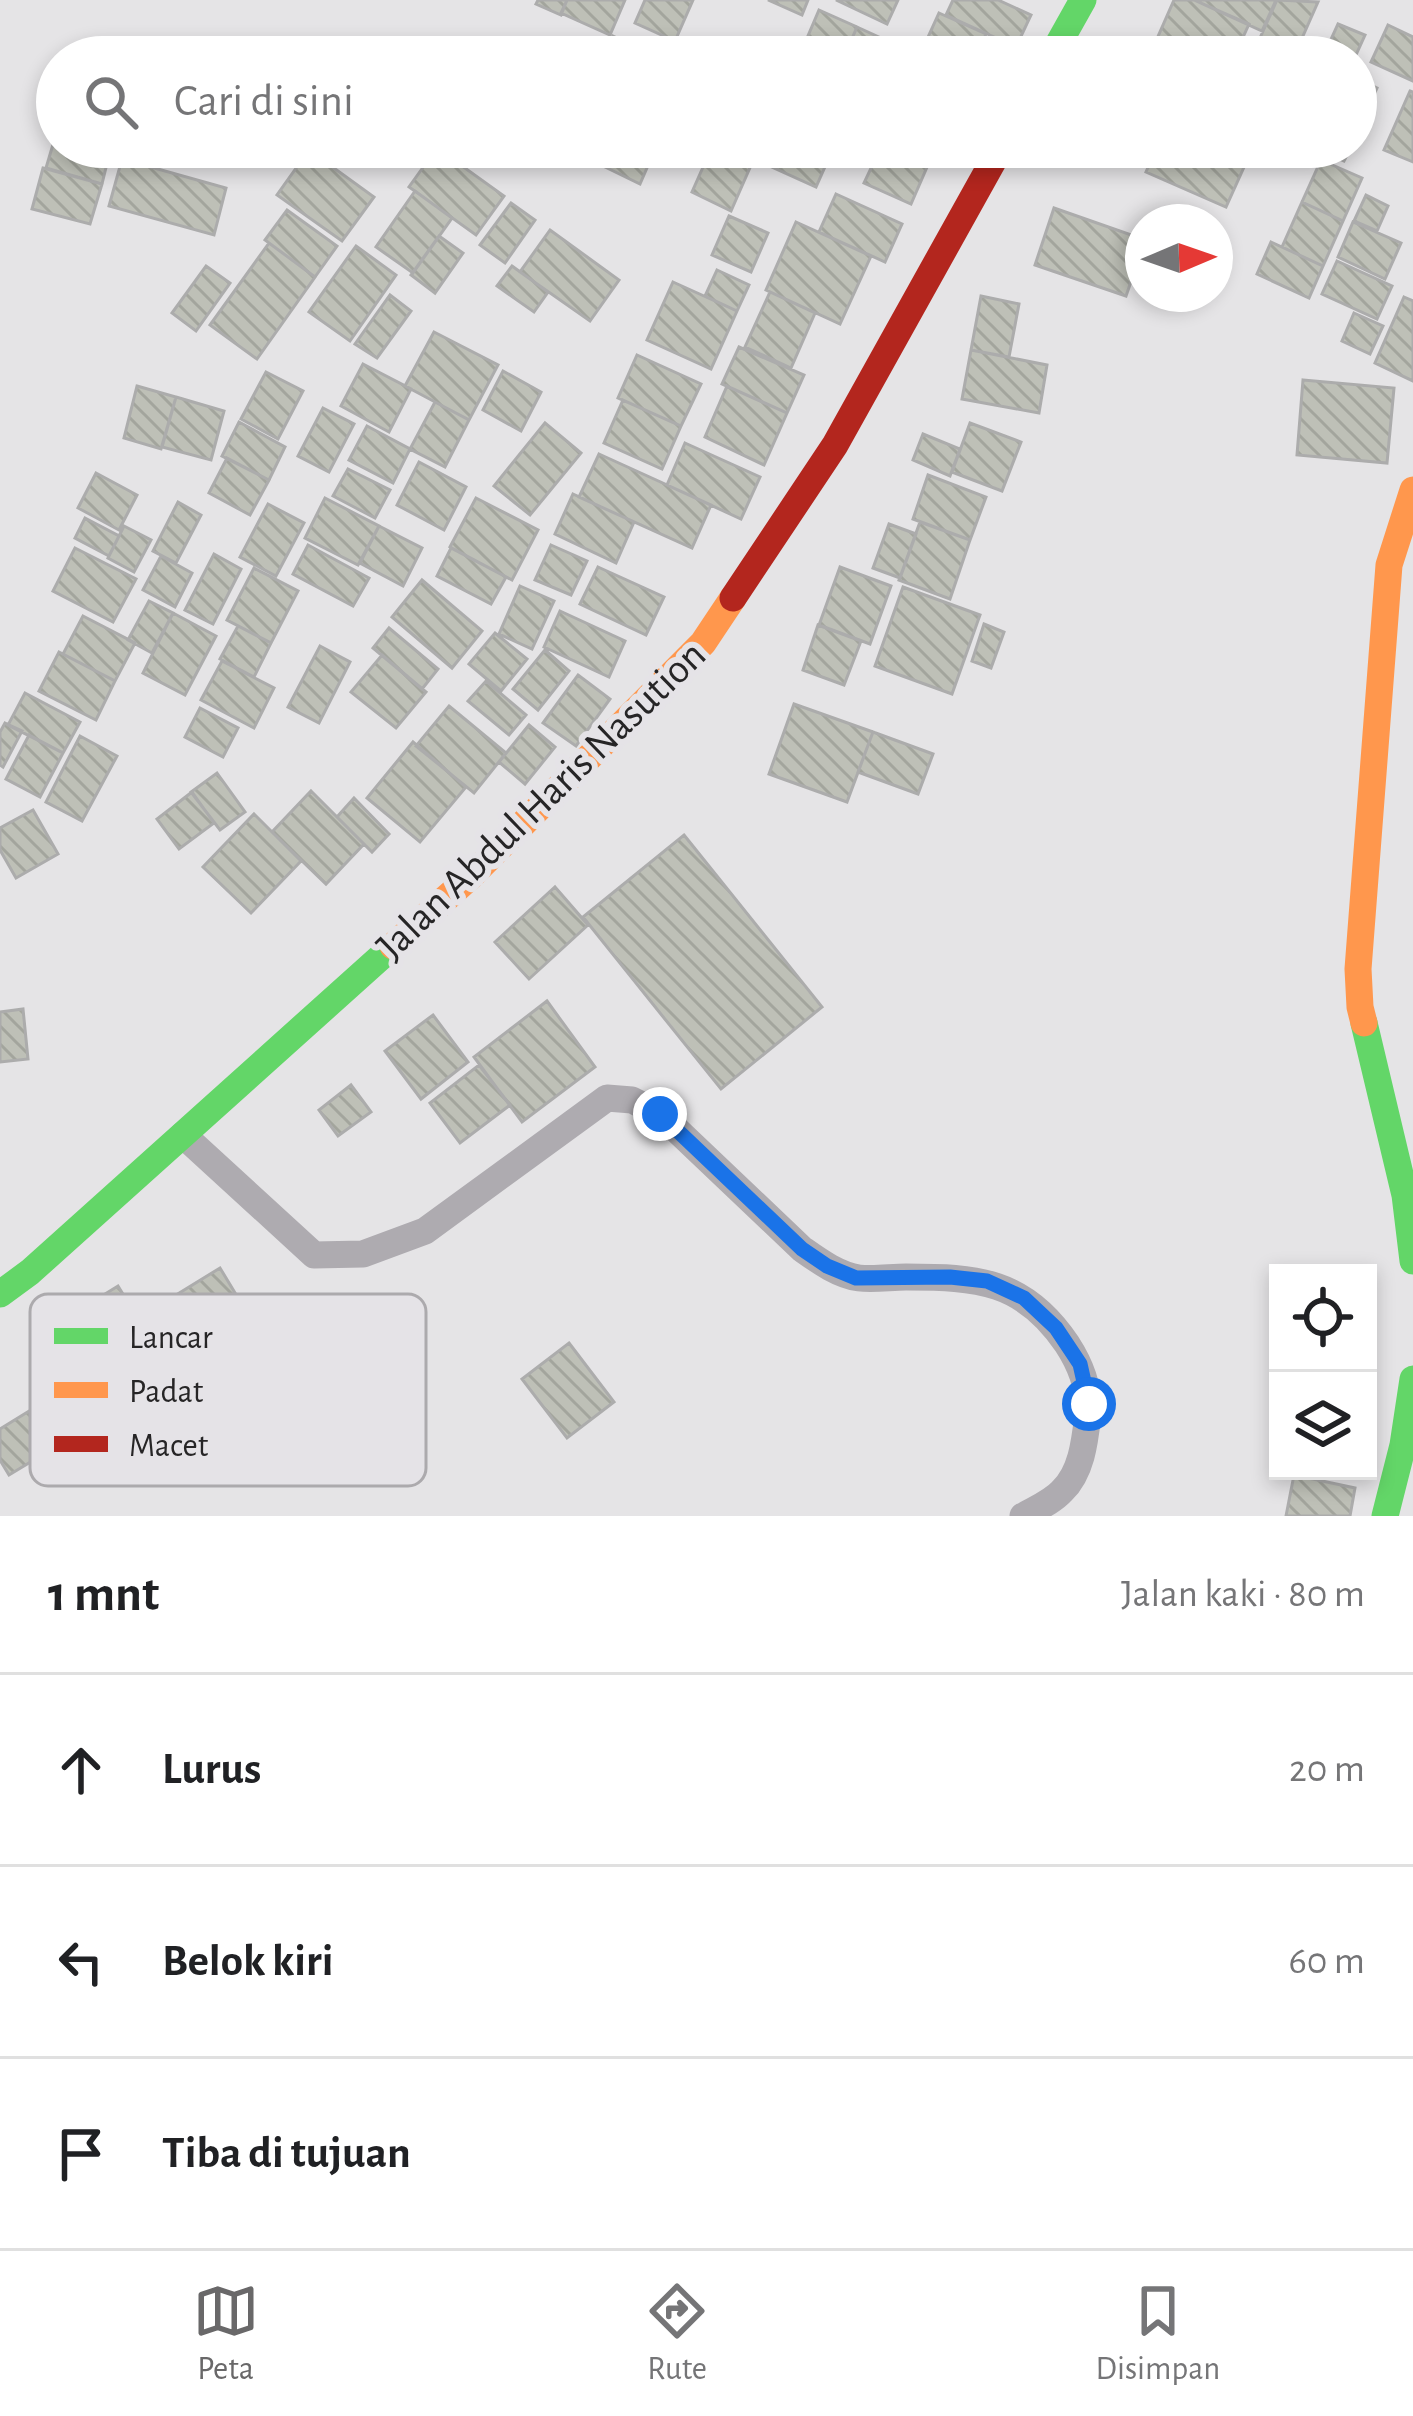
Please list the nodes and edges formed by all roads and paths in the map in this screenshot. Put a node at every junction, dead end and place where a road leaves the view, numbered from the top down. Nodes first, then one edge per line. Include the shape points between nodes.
1 (1083, 0) edge
2 (1063, 36) edge
3 (989, 168) edge
4 (1413, 490) edge
5 (183, 1135) junction
6 (1413, 1261) edge
7 (0, 1294) edge
8 (1413, 1379) edge
9 (1023, 1516) edge
10 (1385, 1516) edge

1 - 2 main road
3 - 5 main road, Jalan Abdul Haris Nasution via 835,445 704,643 473,874
4 - 6 main road via 1389,565 1358,969
5 - 7 main road, Jalan Abdul Haris Nasution
5 - 9 lane via 314,1255 363,1254 425,1231 607,1098 632,1100 660,1114 827,1266 856,1278 987,1281 1024,1298 1056,1328 1080,1364 1089,1404 1085,1440 1061,1492
8 - 10 main road

